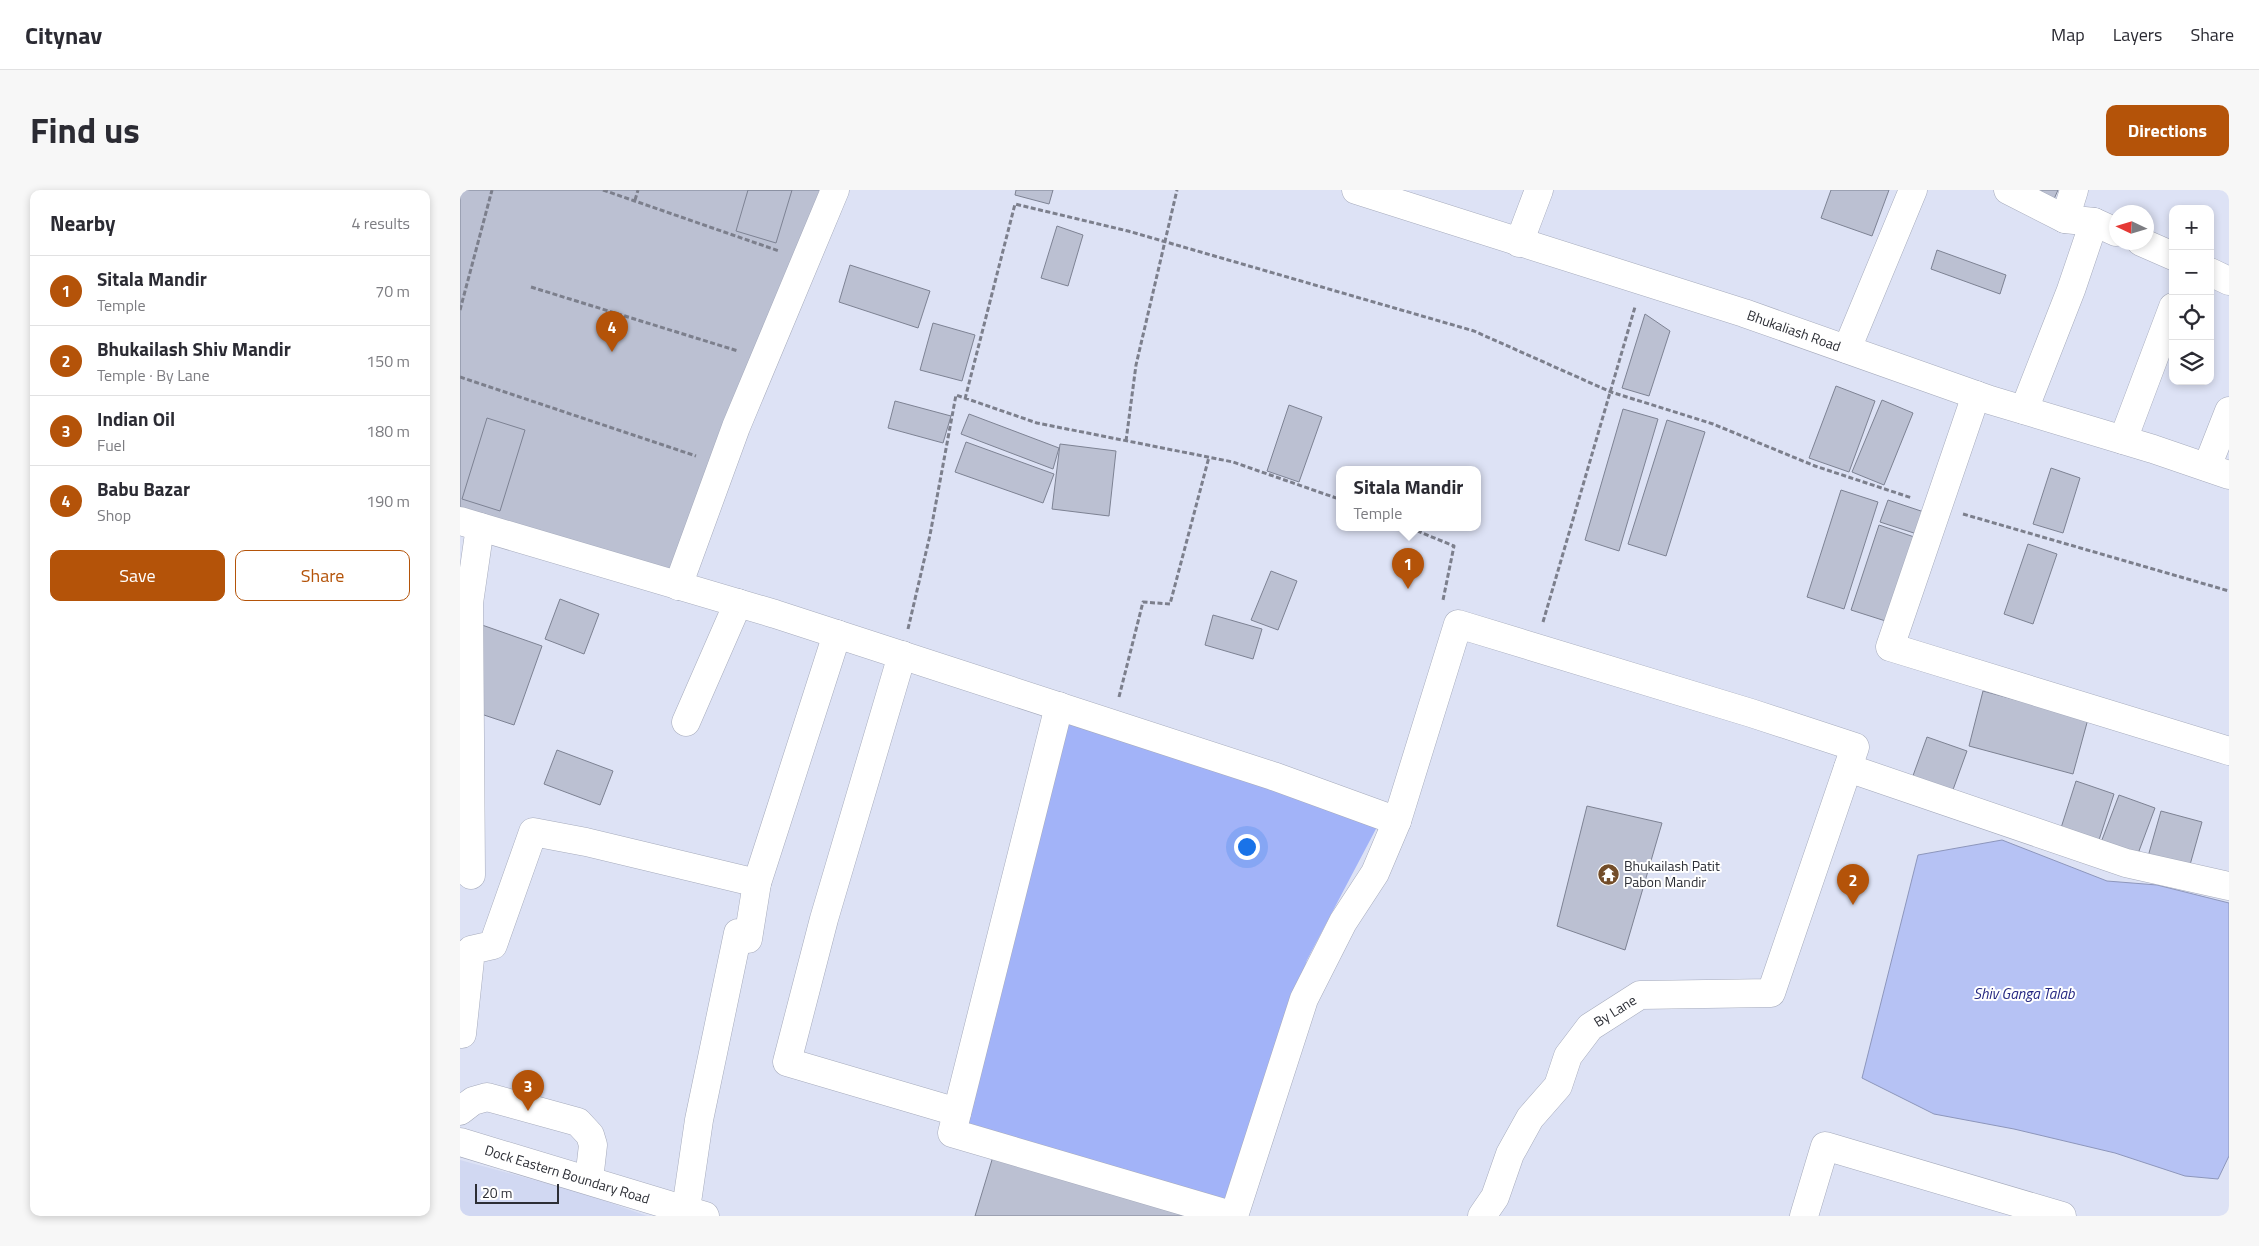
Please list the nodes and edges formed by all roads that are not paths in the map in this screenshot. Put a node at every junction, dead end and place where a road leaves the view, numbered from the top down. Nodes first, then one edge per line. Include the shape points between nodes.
1 (834, 190) edge
2 (1357, 190) edge
3 (1539, 190) edge
4 (1913, 190) edge
5 (2008, 190) edge
6 (2074, 190) edge
7 (2065, 218) junction
8 (2105, 227) edge
9 (1519, 243) junction
10 (2154, 248) edge
11 (2169, 254) edge
12 (2214, 274) edge
13 (2229, 281) edge
14 (2169, 318) edge
15 (1847, 349) junction
16 (1976, 395) junction
17 (2024, 410) junction
18 (2229, 411) edge
19 (2123, 440) junction
20 (2218, 471) edge
21 (470, 524) edge
22 (678, 586) junction
23 (738, 604) junction
24 (837, 634) junction
25 (902, 655) junction
26 (1059, 706) junction
27 (686, 722) dead end
28 (2229, 751) edge
29 (1848, 768) junction
30 (1397, 821) junction
31 (472, 875) dead end
32 (757, 883) junction
33 (2229, 886) edge
34 (462, 1034) dead end
35 (460, 1111) edge
36 (957, 1112) junction
37 (460, 1142) edge
38 (589, 1180) junction
39 (695, 1213) edge
40 (1234, 1216) edge
41 (1482, 1216) edge
42 (1804, 1216) edge
43 (2062, 1216) edge

1 - 22 street via 764,359
2 - 9 street, Bhukaliash Road
3 - 9 street
4 - 15 street
5 - 7 street
6 - 7 street
7 - 8 street
8 - 17 street via 2071,290
9 - 15 street, Bhukaliash Road via 1744,313
10 - 11 street
12 - 13 street
14 - 19 street
15 - 16 street, Bhukaliash Road
16 - 17 street, Bhukaliash Road
16 - 28 street via 1890,646
17 - 19 street, Bhukaliash Road
18 - 20 street
19 - 20 street, Bhukaliash Road
21 - 22 street
21 - 31 street
22 - 23 street
23 - 24 street
23 - 27 street
24 - 25 street
24 - 32 street
25 - 26 street
25 - 36 street via 824,919 787,1062
26 - 30 street via 1273,776
26 - 36 street
29 - 30 street via 1856,747 1458,624
29 - 33 street via 2126,863
29 - 41 street, By Lane via 1771,993 1640,995 1590,1027 1568,1056 1558,1086 1530,1118 1510,1154 1495,1197
30 - 40 street via 1375,873 1343,922 1304,999
32 - 34 street via 533,832 493,945 471,950
32 - 39 street via 748,939 738,933 699,1120
35 - 38 street via 473,1101 486,1097 578,1122 590,1135 593,1145
36 - 40 street via 952,1133
37 - 38 street, Dock Eastern Boundary Road
38 - 39 street, Dock Eastern Boundary Road
42 - 43 street via 1825,1146

